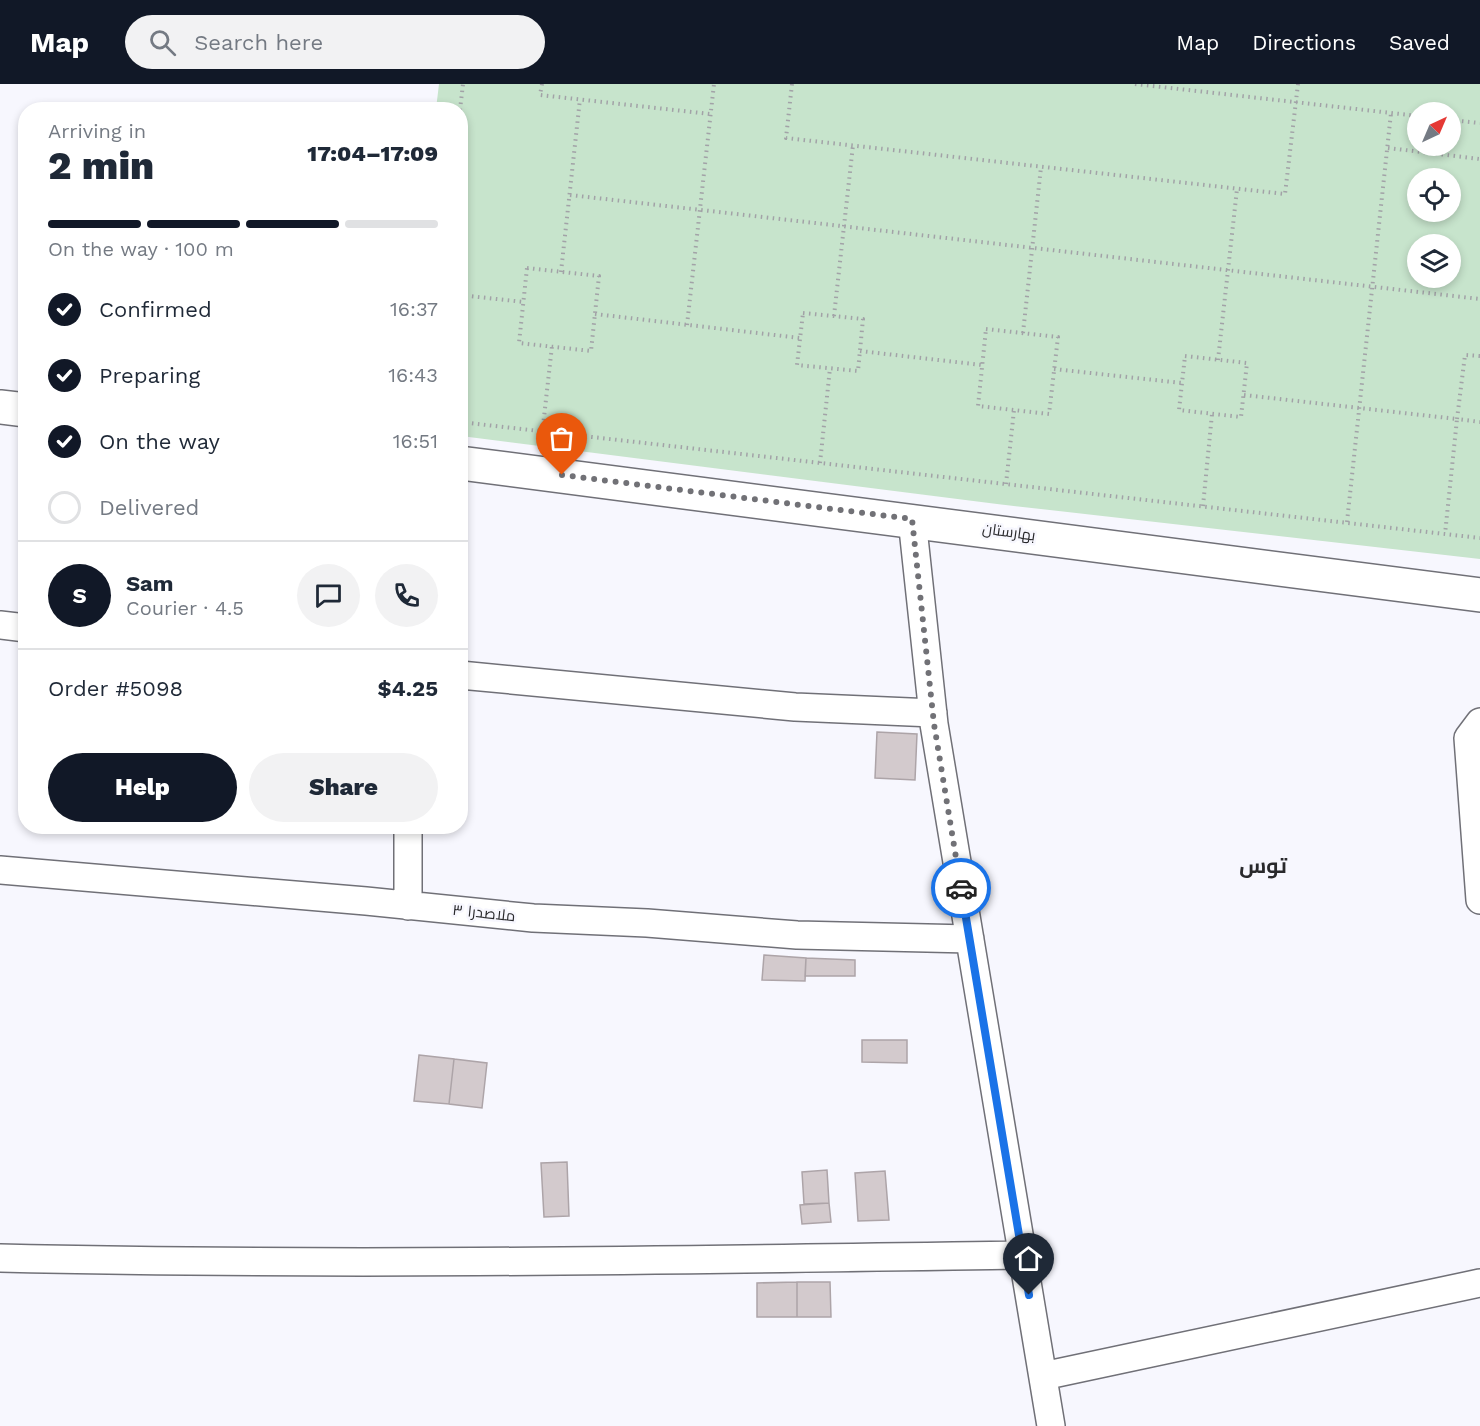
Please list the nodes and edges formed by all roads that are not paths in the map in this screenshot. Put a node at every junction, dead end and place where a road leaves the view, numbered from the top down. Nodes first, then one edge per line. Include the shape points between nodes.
1 (0, 407) edge
2 (18, 410) edge
3 (468, 464) edge
4 (912, 519) junction
5 (1480, 595) edge
6 (0, 624) edge
7 (18, 627) edge
8 (468, 676) edge
9 (933, 714) junction
10 (1480, 723) edge
11 (408, 834) edge
12 (0, 870) edge
13 (1480, 900) edge
14 (408, 906) junction
15 (970, 939) junction
16 (1022, 1255) junction
17 (0, 1258) edge
18 (1480, 1283) edge
19 (1043, 1376) junction
20 (1051, 1426) edge

1 - 2 street
3 - 4 street, بهارستان
4 - 5 street, بهارستان
4 - 9 street
6 - 7 street
8 - 9 street via 783,706
9 - 15 street
10 - 13 street via 1468,738
11 - 14 street
12 - 14 street, ملاصدرا ۳
14 - 15 street, ملاصدرا ۳ via 797,935
15 - 16 street
16 - 17 street via 601,1262
16 - 19 street
18 - 19 street
19 - 20 street

